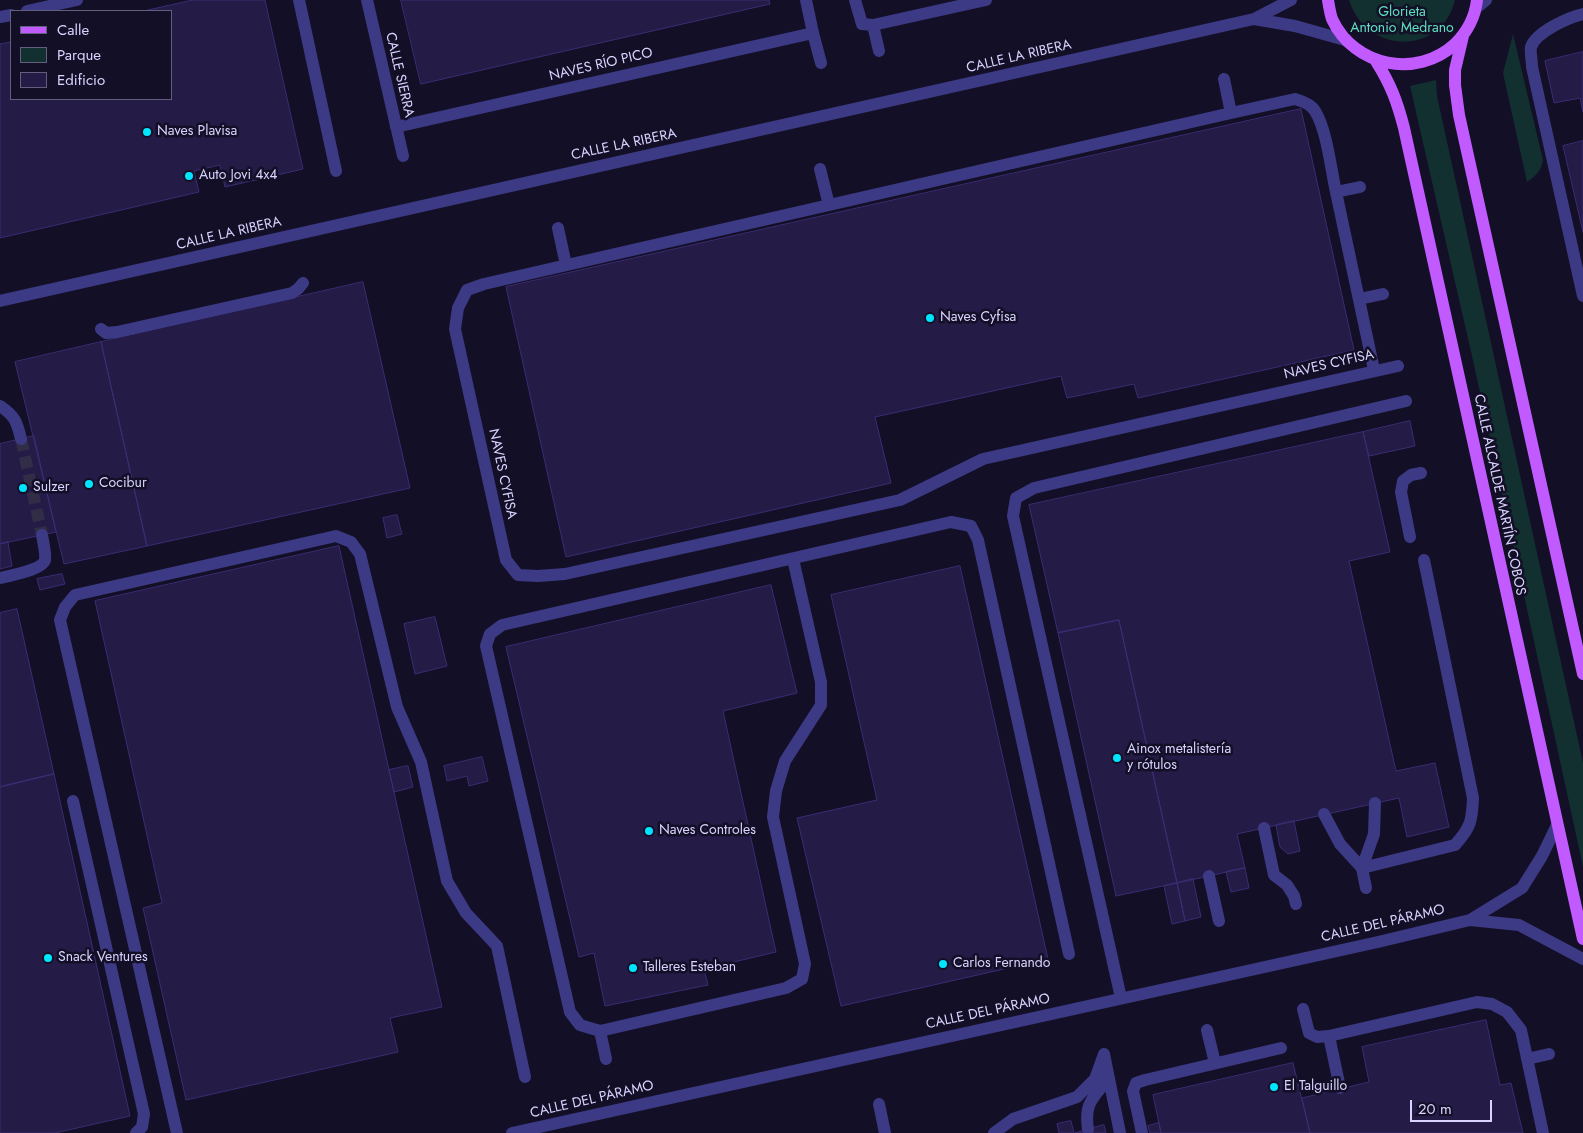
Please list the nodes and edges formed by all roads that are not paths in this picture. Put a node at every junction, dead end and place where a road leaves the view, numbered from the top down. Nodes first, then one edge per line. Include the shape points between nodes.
1 (77, 0) edge
2 (299, 0) edge
3 (367, 0) edge
4 (806, 0) edge
5 (855, 0) edge
6 (986, 0) edge
7 (1291, 0) edge
8 (1328, 0) edge
9 (1480, 3) edge
10 (32, 10) edge
11 (1583, 14) edge
12 (1254, 19) junction
13 (874, 26) junction
14 (813, 33) junction
15 (1463, 36) junction
16 (1345, 40) junction
17 (879, 51) dead end
18 (1376, 61) junction
19 (821, 63) dead end
20 (1224, 79) dead end
21 (1231, 113) junction
22 (396, 127) junction
23 (403, 156) dead end
24 (820, 169) dead end
25 (336, 171) dead end
26 (1360, 187) dead end
27 (1336, 192) junction
28 (829, 205) junction
29 (558, 228) dead end
30 (566, 265) junction
31 (303, 283) dead end
32 (1383, 294) dead end
33 (1583, 296) edge
34 (1359, 299) junction
35 (0, 301) edge
36 (101, 328) dead end
37 (1398, 366) dead end
38 (1374, 370) junction
39 (1406, 401) dead end
40 (0, 406) edge
41 (21, 439) tunnel mouth
42 (1421, 473) dead end
43 (42, 535) tunnel mouth
44 (1410, 537) dead end
45 (793, 559) junction
46 (1424, 560) dead end
47 (0, 578) edge
48 (1583, 674) edge
49 (73, 801) dead end
50 (1375, 803) dead end
51 (1324, 814) dead end
52 (1557, 825) junction
53 (1264, 828) dead end
54 (1362, 868) junction
55 (1209, 876) dead end
56 (1366, 888) dead end
57 (1296, 904) dead end
58 (1470, 920) junction
59 (1219, 921) dead end
60 (1583, 939) edge
61 (1070, 954) dead end
62 (1583, 959) edge
63 (1121, 998) junction
64 (1303, 1009) dead end
65 (1208, 1030) dead end
66 (600, 1031) junction
67 (1329, 1036) junction
68 (1281, 1048) dead end
69 (1549, 1054) dead end
70 (606, 1059) dead end
71 (1527, 1059) junction
72 (1215, 1063) junction
73 (525, 1077) dead end
74 (1109, 1078) junction
75 (1340, 1088) dead end
76 (879, 1104) dead end
77 (1088, 1129) dead end
78 (136, 1133) edge
79 (177, 1133) edge
80 (512, 1133) edge
81 (883, 1133) edge
82 (994, 1133) edge
83 (1120, 1133) edge
84 (1142, 1133) edge
85 (1543, 1133) edge

1 - 10 street
2 - 25 street
3 - 22 street, CALLE SIERRA
4 - 14 street
5 - 13 street via 862,24
6 - 13 street
7 - 12 street, CALLE LA RIBERA
8 - 16 main road via 1332,18
9 - 15 main road
11 - 33 street via 1553,26 1538,36 1531,47 1532,66
12 - 16 street, CALLE LA RIBERA
12 - 35 street, CALLE LA RIBERA
13 - 17 street
14 - 19 street
14 - 22 street, NAVES RÍO PICO
15 - 18 main road via 1445,52 1424,62 1400,65
15 - 48 main road via 1455,70 1459,115
16 - 18 main road
18 - 52 main road, CALLE ALCALDE MARTÍN COBOS via 1393,92 1404,128
20 - 21 street
21 - 27 street, NAVES CYFISA via 1295,100 1304,101 1315,109
21 - 28 street, NAVES CYFISA
22 - 23 street, CALLE SIERRA
24 - 28 street
26 - 27 street
27 - 34 street
28 - 30 street, NAVES CYFISA
29 - 30 street
30 - 38 street, NAVES CYFISA via 467,290 458,308 455,329 506,560 518,575 565,574 900,500 983,459
31 - 36 street via 292,292 117,332 106,333
32 - 34 street
34 - 38 street
37 - 38 street, NAVES CYFISA
39 - 63 street via 1034,488 1016,498 1013,516
40 - 41 street via 18,424
42 - 44 street via 1404,480 1401,492
43 - 47 street via 45,560 42,564
45 - 61 street via 951,522 971,526 978,540
45 - 66 street via 821,682 821,705 786,762 776,791 773,817 805,964 802,979 786,988
45 - 66 street via 502,625 490,634 486,646 570,1012 580,1025
46 - 54 street via 1473,798 1472,819 1455,845
49 - 78 street via 144,1114 142,1127
50 - 54 street via 1374,834
51 - 54 street via 1340,844
52 - 58 street, CALLE DEL PÁRAMO via 1522,888
52 - 60 main road, CALLE ALCALDE MARTÍN COBOS
53 - 57 street via 1274,876 1287,885
54 - 56 street
55 - 59 street
58 - 62 street, CALLE DEL PÁRAMO via 1519,925
58 - 63 street, CALLE DEL PÁRAMO
63 - 80 street, CALLE DEL PÁRAMO
64 - 67 street via 1309,1034
65 - 72 street
66 - 70 street
67 - 71 street via 1477,1002 1492,1004 1506,1012 1521,1030
67 - 75 street
68 - 72 street
69 - 71 street
71 - 85 street
72 - 84 street via 1136,1083 1133,1091
73 - 79 street via 497,946 466,914 447,881 421,762 397,707 360,554 351,542 336,536 75,595 60,620
74 - 77 street via 1087,1110
74 - 82 street via 1104,1054 1094,1079 1077,1097 1013,1119
74 - 83 street
76 - 81 street

